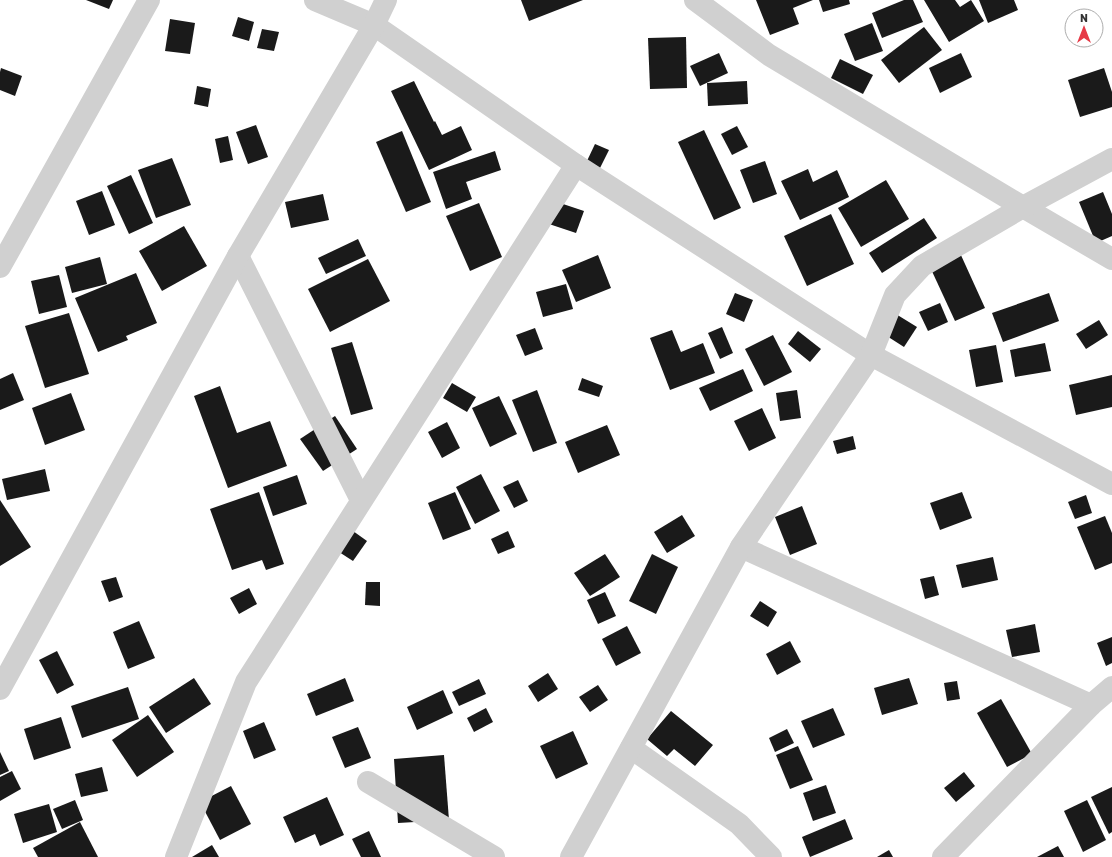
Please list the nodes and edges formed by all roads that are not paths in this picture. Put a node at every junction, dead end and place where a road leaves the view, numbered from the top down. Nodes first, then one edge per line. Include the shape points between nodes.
1 (149, 0) edge
2 (316, 0) edge
3 (386, 0) edge
4 (695, 0) edge
5 (374, 26) junction
6 (1112, 159) edge
7 (576, 166) junction
8 (1023, 207) junction
9 (238, 256) junction
10 (1112, 259) edge
11 (0, 268) edge
12 (871, 355) junction
13 (1112, 484) edge
14 (361, 500) junction
15 (741, 546) junction
16 (1112, 687) edge
17 (0, 689) edge
18 (1091, 705) junction
19 (631, 748) junction
20 (368, 782) dead end
21 (176, 857) edge
22 (494, 857) edge
23 (571, 857) edge
24 (771, 857) edge
25 (943, 857) edge

1 - 11 street
2 - 5 street
3 - 5 street
4 - 8 street via 770,55
5 - 7 street
5 - 9 street
6 - 8 street
7 - 12 street
7 - 14 street
8 - 10 street
8 - 12 street via 922,266 895,295
9 - 14 street
9 - 17 street
12 - 13 street
12 - 15 street
14 - 21 street via 246,682
15 - 18 street
15 - 19 street
16 - 18 street
18 - 25 street
19 - 23 street
19 - 24 street via 739,824
20 - 22 street

